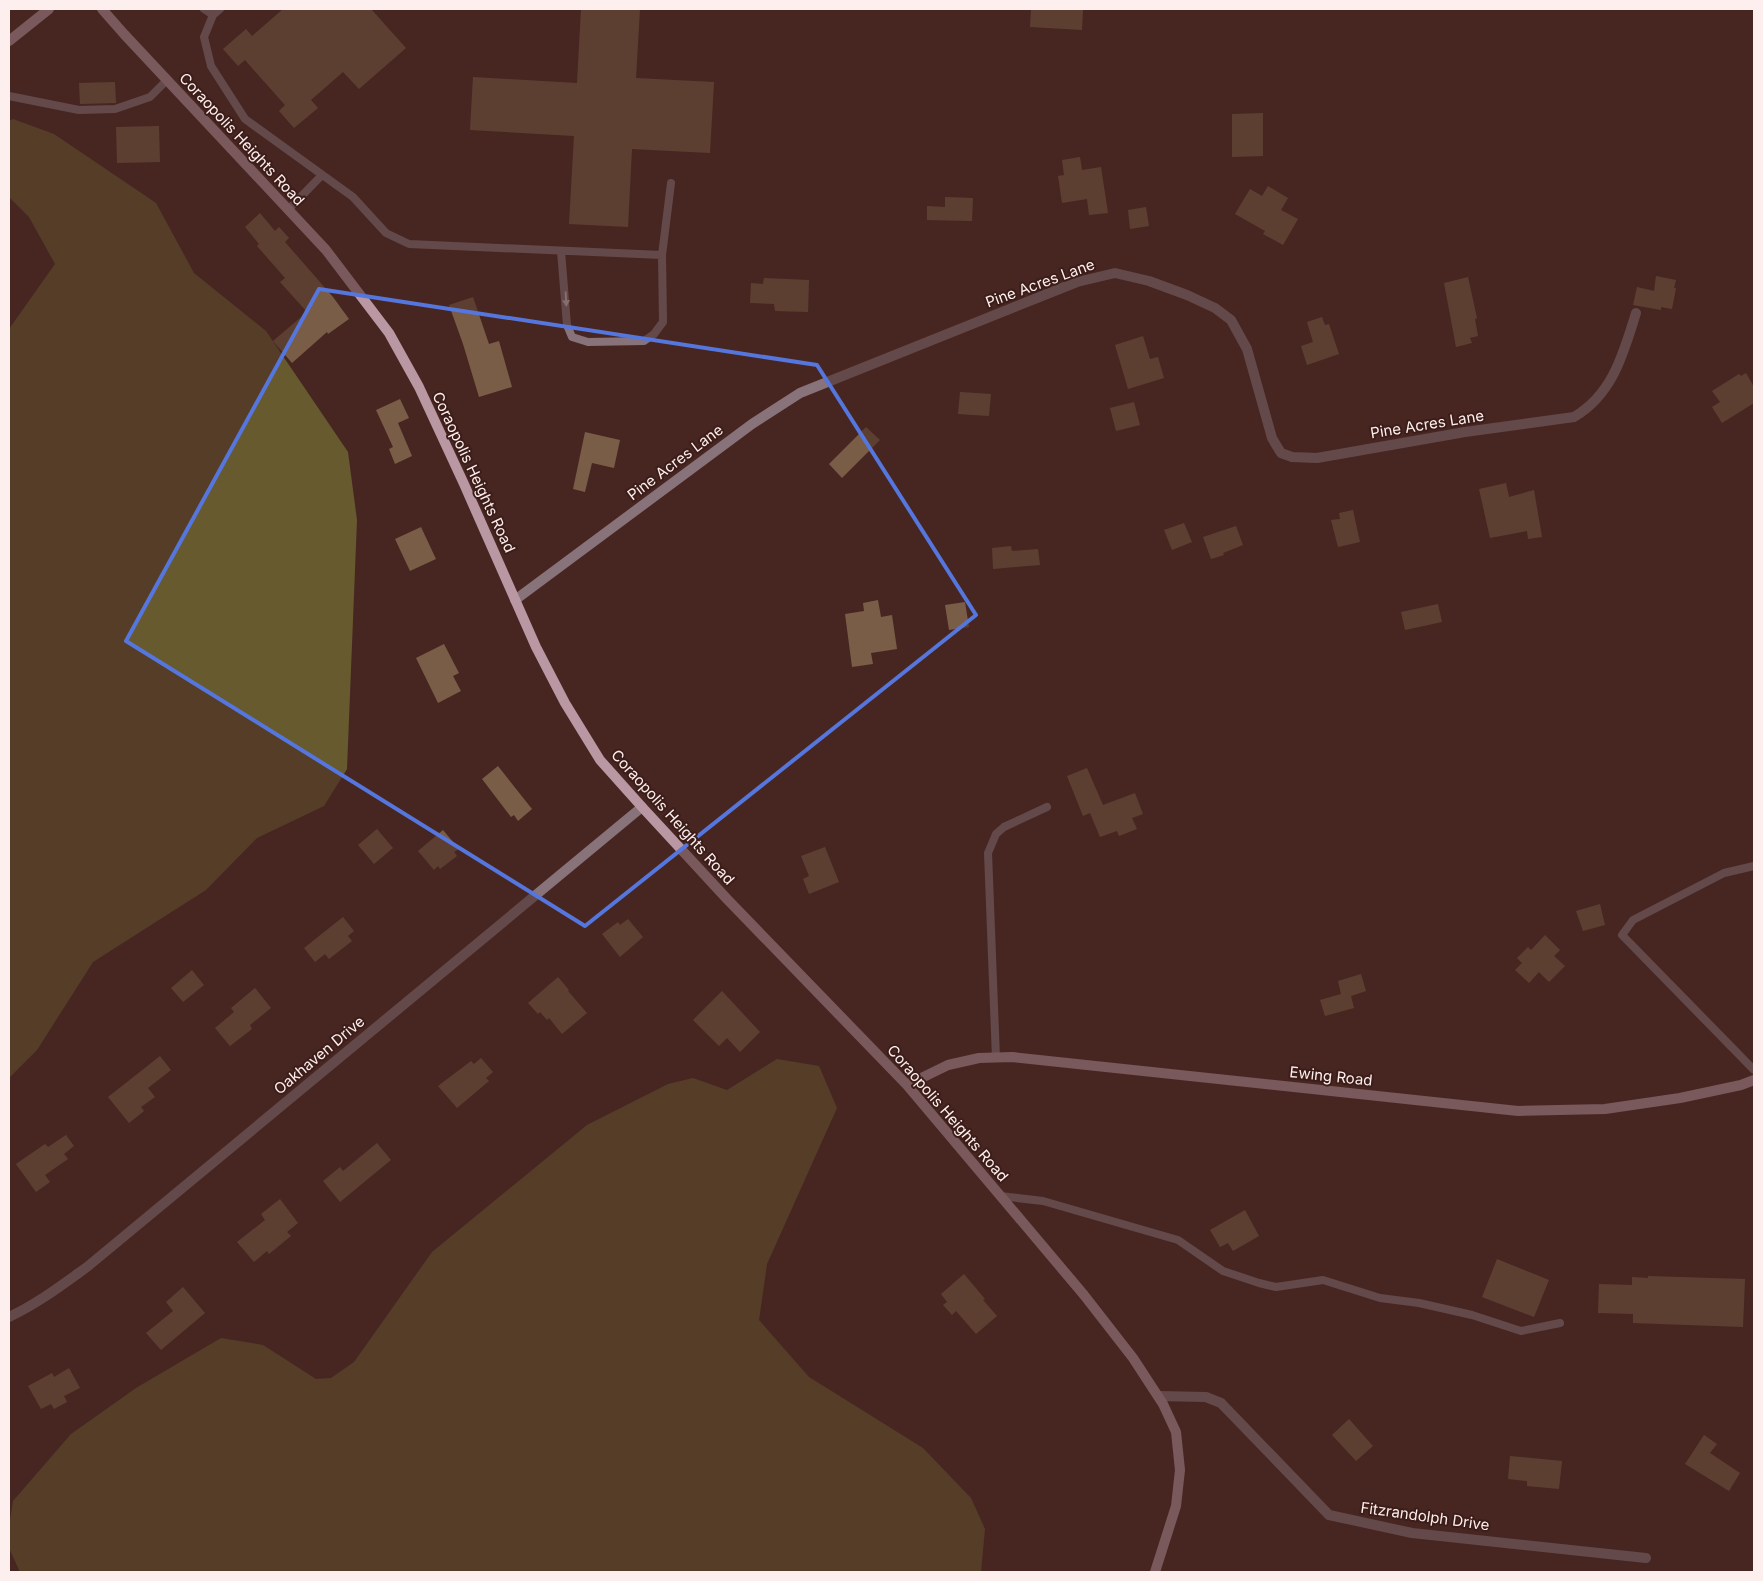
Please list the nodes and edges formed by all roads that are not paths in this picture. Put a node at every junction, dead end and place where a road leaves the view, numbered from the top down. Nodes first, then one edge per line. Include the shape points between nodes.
1 (49, 9) edge
2 (102, 9) edge
3 (204, 9) edge
4 (220, 9) edge
5 (213, 15) junction
6 (9, 41) edge
7 (167, 80) junction
8 (9, 96) edge
9 (322, 175) junction
10 (671, 183) dead end
11 (288, 210) junction
12 (561, 251) junction
13 (662, 256) junction
14 (1636, 313) dead end
15 (515, 600) junction
16 (1047, 807) dead end
17 (642, 808) junction
18 (1754, 866) edge
19 (996, 1058) junction
20 (1754, 1070) edge
21 (1754, 1080) edge
22 (906, 1085) junction
23 (1000, 1196) junction
24 (9, 1317) edge
25 (1560, 1323) dead end
26 (1158, 1396) junction
27 (1646, 1558) dead end
28 (1155, 1572) edge

1 - 6 street
2 - 7 street, Coraopolis Heights Road
3 - 5 lane
4 - 5 lane
5 - 9 lane via 204,37 211,66 245,119
7 - 8 lane via 150,97 115,109 79,110
7 - 11 street, Coraopolis Heights Road
9 - 11 lane
9 - 12 lane via 353,197 386,233 409,244
10 - 13 lane
11 - 15 street, Coraopolis Heights Road via 326,250 389,333 423,396
12 - 13 lane
12 -> 13 lane via 567,325 572,337 588,342 644,341 654,334 663,322
14 - 15 street, Pine Acres Lane via 1620,363 1603,393 1574,417 1317,458 1292,457 1281,453 1272,438 1247,349 1223,314 1187,295 1115,273 1077,282 800,393 752,424
15 - 17 street, Coraopolis Heights Road via 565,703 600,760
16 - 19 lane via 1004,827 996,834 988,853
17 - 22 street, Coraopolis Heights Road
17 - 24 street, Oakhaven Drive via 87,1266 54,1291
18 - 20 lane via 1724,873 1633,920 1622,935
19 - 21 street, Ewing Road via 1012,1057 1518,1111 1615,1108 1680,1098
19 - 22 street, Ewing Road via 948,1065
22 - 23 street, Coraopolis Heights Road
23 - 25 lane via 1043,1201 1178,1240 1223,1271 1258,1283 1276,1287 1323,1280 1380,1298 1472,1315 1521,1331
23 - 26 street, Coraopolis Heights Road via 1112,1330
26 - 27 street, Fitzrandolph Drive via 1206,1397 1221,1403 1329,1515 1412,1532
26 - 28 street, Coraopolis Heights Road via 1176,1432 1180,1470 1176,1506

